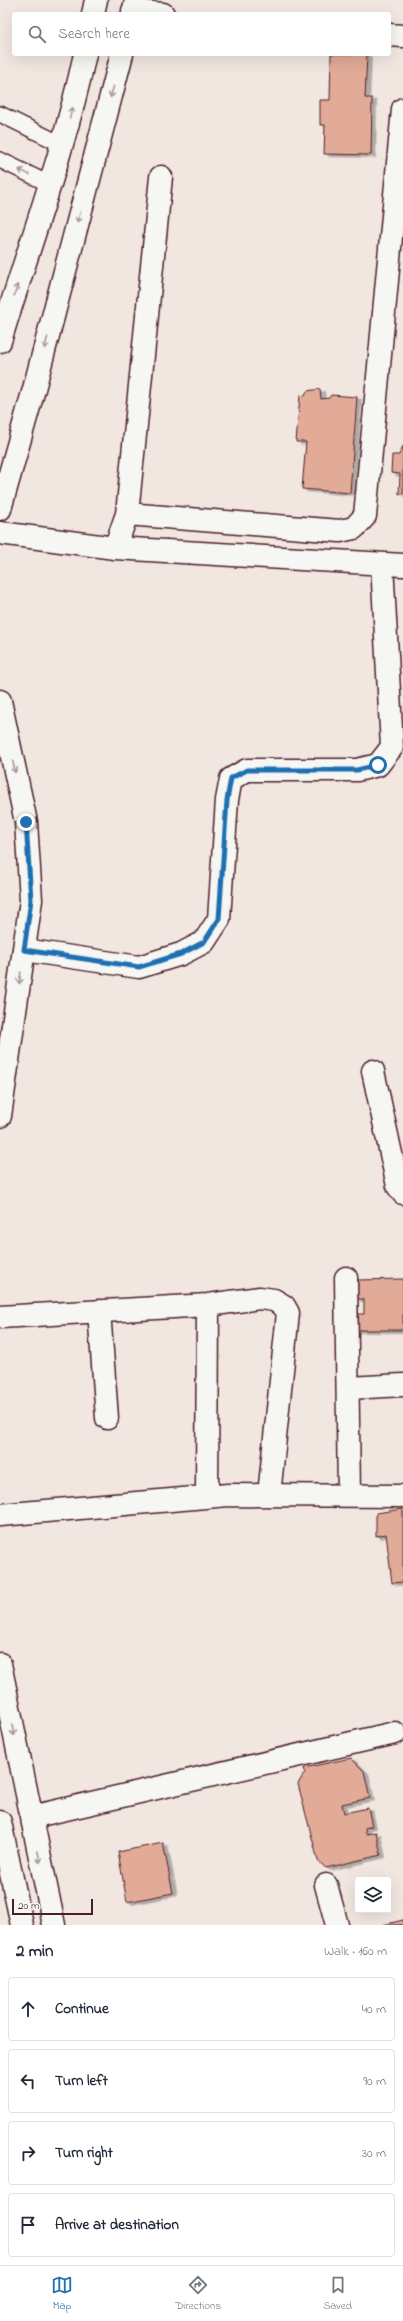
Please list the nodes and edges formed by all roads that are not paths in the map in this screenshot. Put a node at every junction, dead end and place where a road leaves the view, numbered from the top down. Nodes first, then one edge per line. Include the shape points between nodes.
1 (96, 0) edge
2 (134, 8) edge
3 (93, 12) edge
4 (153, 12) edge
5 (391, 35) edge
6 (403, 36) edge
7 (85, 56) edge
8 (121, 56) edge
9 (403, 109) edge
10 (0, 114) edge
11 (63, 145) junction
12 (0, 160) edge
13 (161, 176) dead end
14 (49, 184) junction
15 (0, 341) edge
16 (0, 510) edge
17 (127, 514) junction
18 (0, 533) edge
19 (116, 548) junction
20 (393, 565) edge
21 (0, 701) edge
22 (24, 950) junction
23 (373, 1071) dead end
24 (0, 1116) edge
25 (403, 1193) edge
26 (346, 1278) dead end
27 (208, 1305) junction
28 (99, 1311) junction
29 (0, 1317) edge
30 (403, 1384) edge
31 (349, 1388) junction
32 (107, 1418) dead end
33 (269, 1495) junction
34 (348, 1496) junction
35 (403, 1496) edge
36 (207, 1497) junction
37 (0, 1514) edge
38 (0, 1664) edge
39 (395, 1733) dead end
40 (31, 1817) junction
41 (0, 1822) edge
42 (326, 1885) dead end
43 (22, 1925) edge
44 (54, 1925) edge
45 (337, 1925) edge

1 - 3 street
2 - 4 street
5 - 6 street
11 -> 7 street
8 -> 16 street
9 - 17 street via 365,516 354,528 340,531
10 - 11 lane
11 - 14 street
14 -> 12 lane
13 - 17 street
15 -> 14 street
17 - 19 street
18 - 19 street
19 - 20 street
20 - 22 street via 392,746 378,765 357,770 247,770 231,778 227,800 219,919 204,942 181,954 139,967
21 -> 22 street via 26,822 31,900
22 -> 24 street
23 - 25 street via 398,1186
26 - 31 street
27 - 28 street
27 - 33 street via 260,1298 274,1300 284,1306 288,1313
27 - 36 street
28 - 29 street
28 - 32 street
30 - 31 street
31 - 34 street
33 - 34 street
33 - 36 street
34 - 35 street
36 - 37 street
38 -> 40 street
39 - 40 street
40 -> 44 street
41 - 43 street
42 - 45 street

